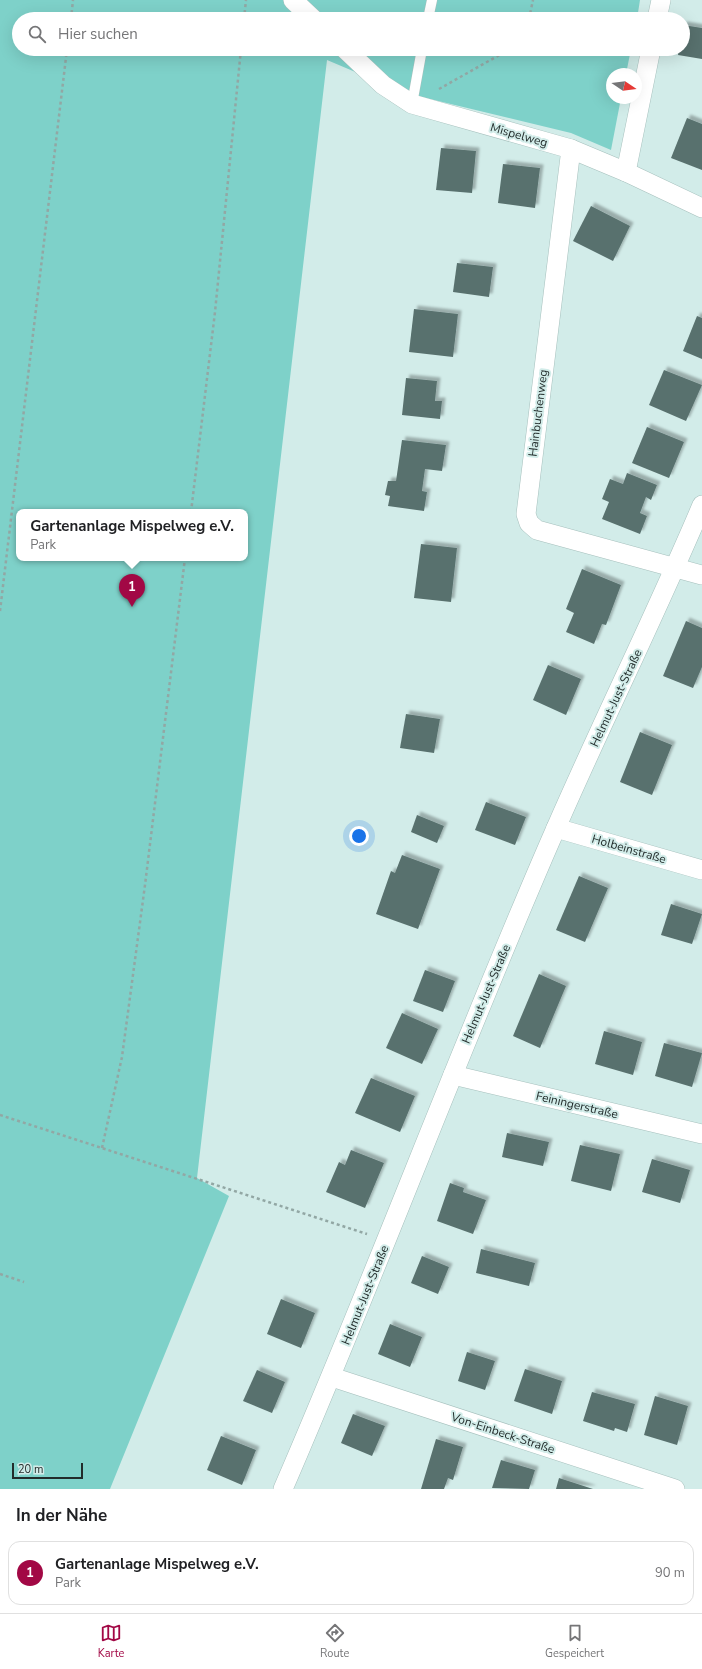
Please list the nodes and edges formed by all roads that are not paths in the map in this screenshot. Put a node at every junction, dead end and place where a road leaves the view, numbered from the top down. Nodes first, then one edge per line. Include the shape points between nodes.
1 (293, 0) edge
2 (432, 0) edge
3 (661, 0) edge
4 (306, 12) edge
5 (429, 12) edge
6 (658, 12) edge
7 (352, 56) edge
8 (421, 56) edge
9 (650, 56) edge
10 (412, 104) junction
11 (571, 149) junction
12 (626, 172) junction
13 (702, 208) edge
14 (702, 505) edge
15 (676, 568) junction
16 (702, 575) edge
17 (556, 828) junction
18 (702, 870) edge
19 (453, 1076) junction
20 (702, 1134) edge
21 (332, 1377) junction
22 (283, 1489) edge
23 (675, 1489) edge

1 - 4 street
2 - 5 lane
3 - 6 street
7 - 10 street, Mispelweg via 382,85
8 - 10 lane
9 - 12 street
10 - 11 street, Mispelweg
11 - 12 street, Mispelweg
11 - 15 street, Hainbuchenweg via 526,514 529,524 537,530
12 - 13 street, Mispelweg
14 - 15 street, Helmut-Just-Straße
15 - 16 street, Hainbuchenweg
15 - 17 street, Helmut-Just-Straße
17 - 18 street, Holbeinstraße
17 - 19 street, Helmut-Just-Straße
19 - 20 street, Feiningerstraße
19 - 21 street, Helmut-Just-Straße
21 - 22 street, Helmut-Just-Straße
21 - 23 street, Von-Einbeck-Straße

